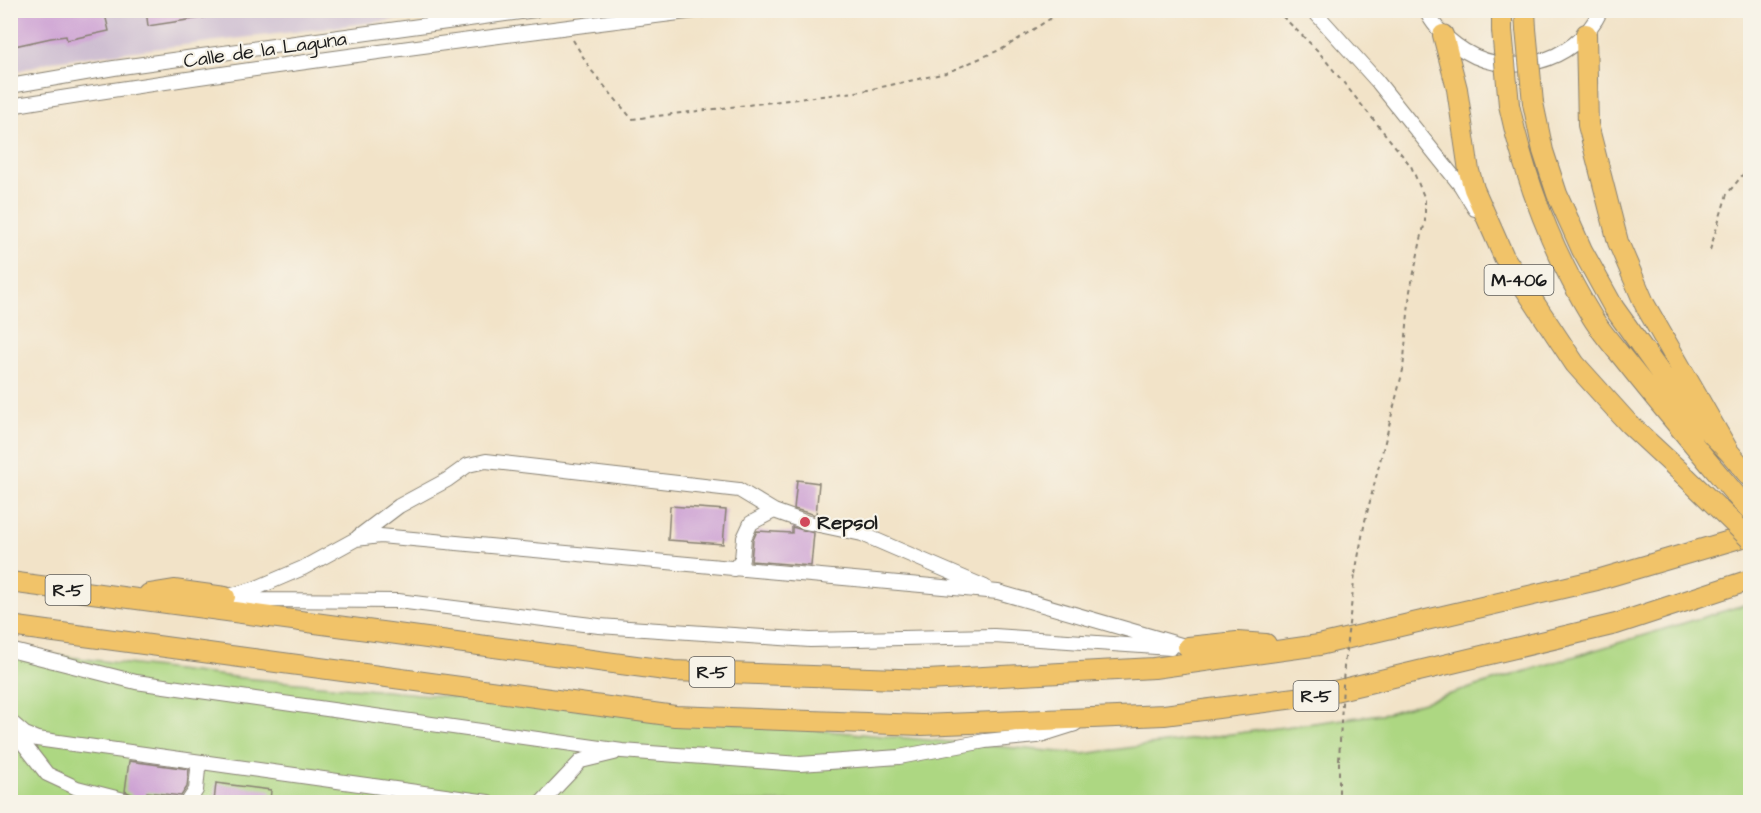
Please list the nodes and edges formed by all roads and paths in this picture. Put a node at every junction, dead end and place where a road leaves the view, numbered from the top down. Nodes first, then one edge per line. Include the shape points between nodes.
1 (535, 10) edge
2 (617, 10) edge
3 (704, 10) edge
4 (1064, 10) edge
5 (1276, 10) edge
6 (1313, 10) edge
7 (1426, 10) edge
8 (1502, 10) edge
9 (1601, 10) edge
10 (1525, 20) edge
11 (568, 27) junction
12 (1586, 34) junction
13 (1443, 35) junction
14 (10, 86) edge
15 (10, 106) edge
16 (1750, 166) edge
17 (1710, 250) dead end
18 (1503, 257) junction
19 (1729, 452) junction
20 (1750, 477) edge
21 (774, 511) junction
22 (1750, 512) edge
23 (1750, 537) edge
24 (356, 539) junction
25 (734, 569) junction
26 (1750, 579) edge
27 (10, 582) edge
28 (998, 592) junction
29 (225, 597) junction
30 (126, 598) junction
31 (10, 626) edge
32 (1188, 647) junction
33 (1302, 648) junction
34 (10, 650) edge
35 (1093, 718) junction
36 (10, 721) edge
37 (10, 727) edge
38 (622, 751) junction
39 (202, 762) junction
40 (124, 800) dead end
41 (188, 802) edge
42 (488, 802) edge
43 (543, 802) edge
44 (1339, 802) edge

1 - 14 street, Calle de la Laguna
2 - 11 street
3 - 11 street, Calle de la Laguna
4 - 11 path via 1004,48 946,73 863,91 632,119 591,70
5 - 44 path, bridge via 1318,51 1411,166 1425,199 1425,221 1410,291 1403,370 1354,574 1344,666
6 - 18 street via 1377,81 1461,186
7 - 13 street
8 - 22 highway, M-406, bridge via 1509,105 1519,152 1560,258 1593,318 1668,416
9 - 12 street
10 - 19 highway, bridge via 1533,103 1543,151 1582,250 1614,308 1684,406
11 - 15 street, Calle de la Laguna
12 - 13 street via 1561,54 1531,65 1499,65 1468,55
12 - 19 highway via 1588,125 1618,242 1645,305
13 - 18 highway, M-406 via 1457,89 1472,180
16 - 17 path via 1727,194
18 - 23 highway, M-406, bridge via 1575,364 1629,424
19 - 20 highway
21 - 24 street via 739,490 486,460 468,465 399,506
21 - 25 street via 751,524 744,538 742,558
21 - 28 street via 862,534
23 - 33 highway, R-5 via 1597,580
24 - 25 street via 380,536
24 - 29 street via 303,568
25 - 28 street
26 - 35 highway, R-5 via 1616,624 1318,695 1164,715
27 - 30 highway, R-5
28 - 32 street
29 - 30 highway via 174,591
29 - 32 street via 398,601 599,626 810,640 994,636
30 - 33 highway, R-5 via 673,670 927,680 1154,668
31 - 35 highway, R-5 via 675,716 922,725
32 - 33 highway via 1237,642
34 - 38 street via 136,682
35 - 38 street via 1036,736 899,757 800,764
36 - 39 street via 37,739
37 - 40 street via 47,774 77,788
38 - 43 street via 581,761
39 - 41 street via 196,790
39 - 42 street

